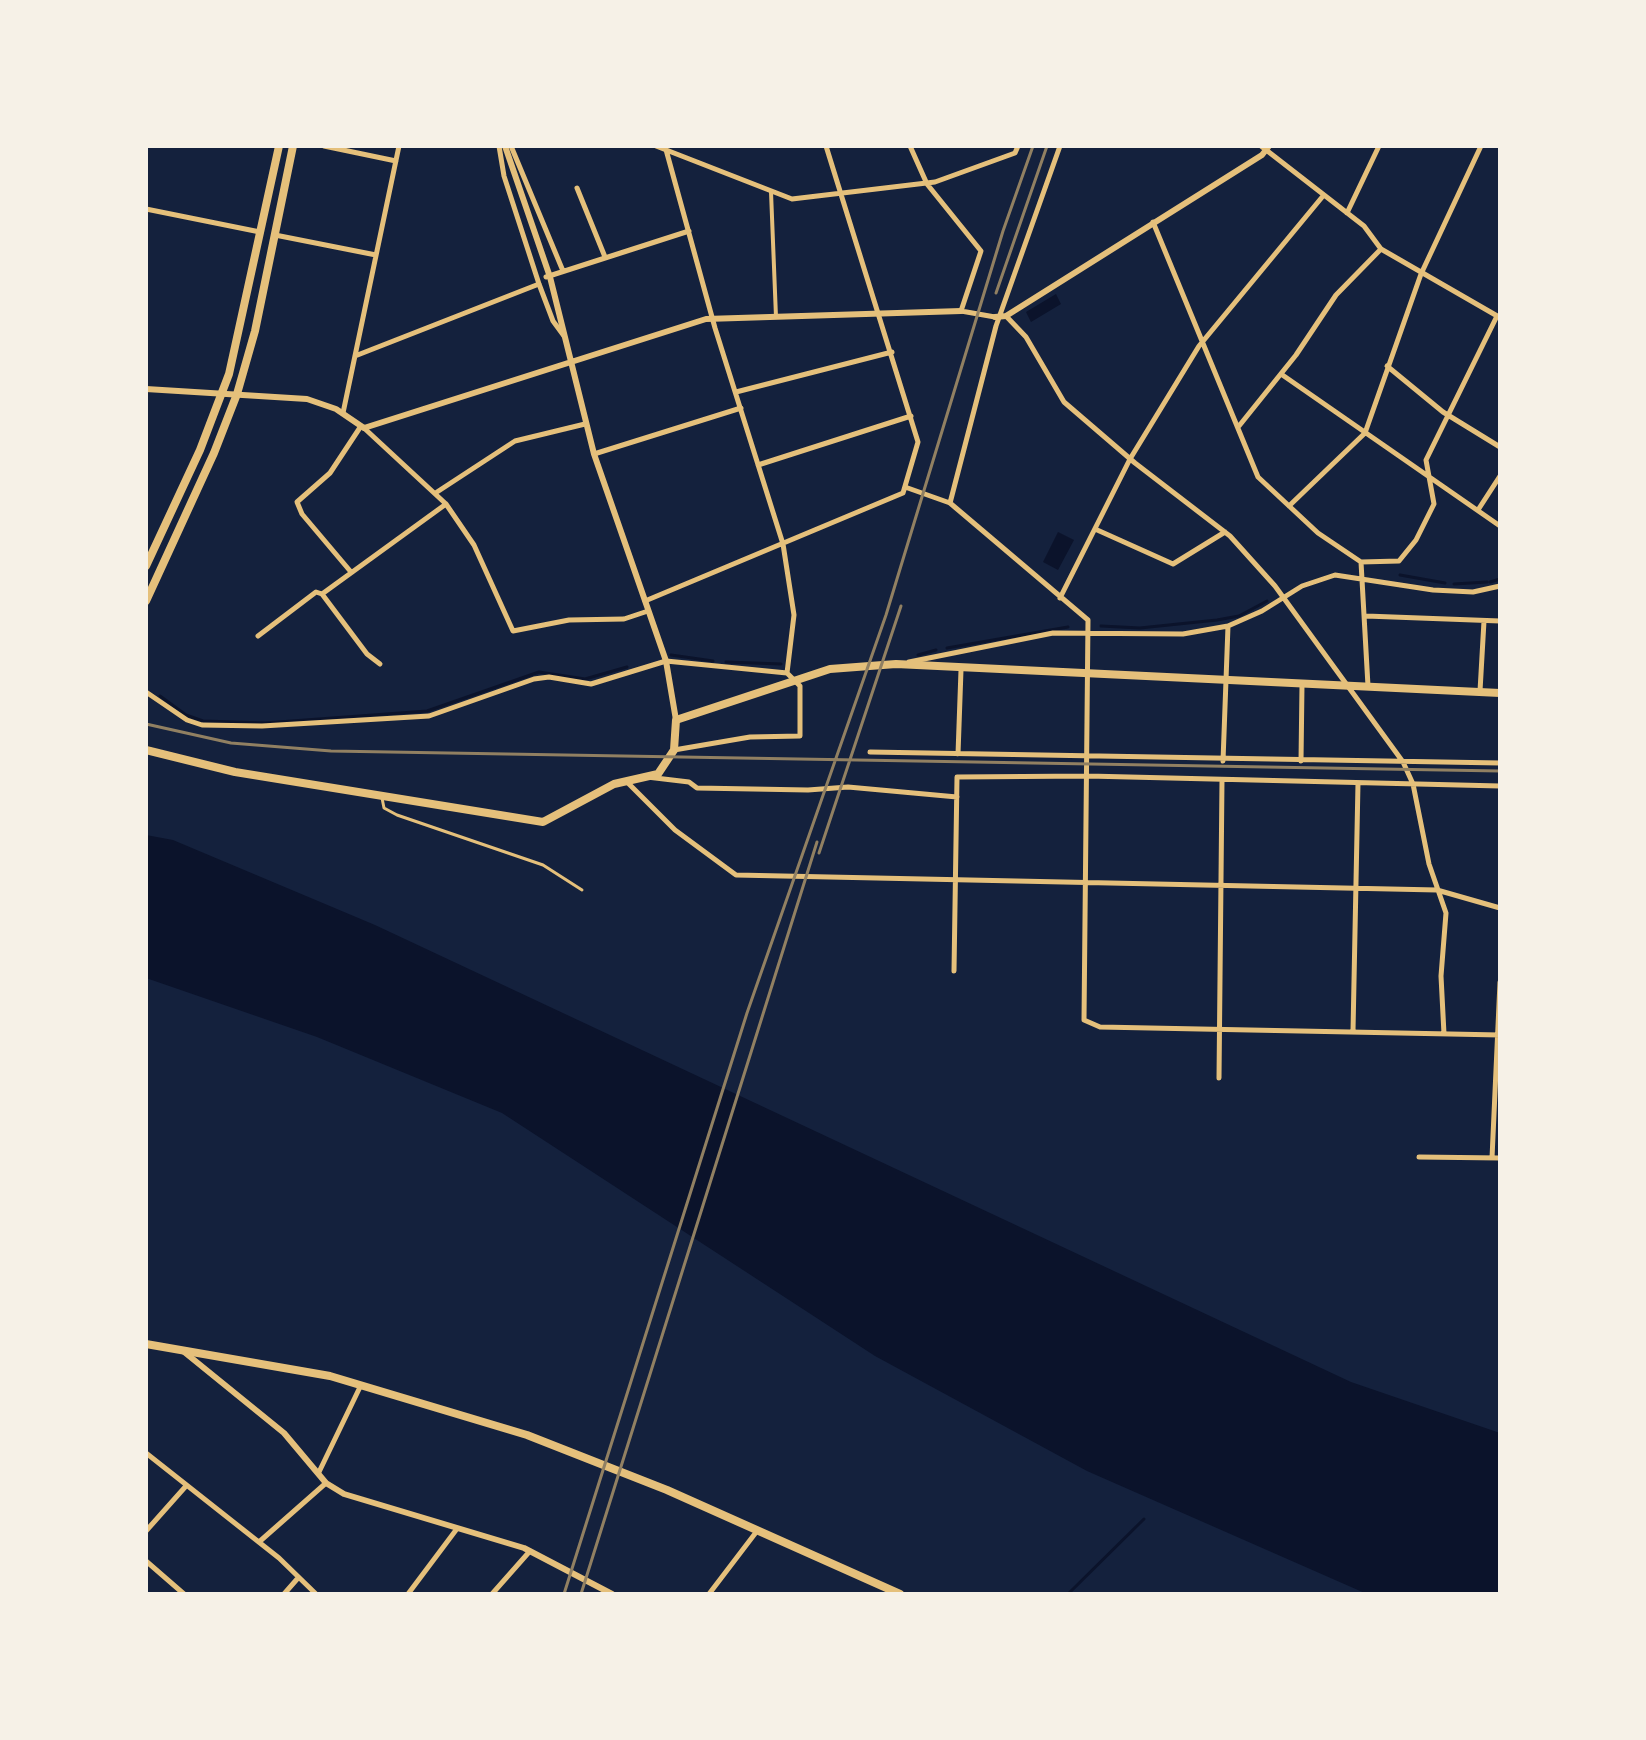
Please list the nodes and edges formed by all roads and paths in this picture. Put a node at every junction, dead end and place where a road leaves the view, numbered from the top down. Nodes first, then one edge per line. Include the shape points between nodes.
1 (279, 146) edge
2 (293, 146) edge
3 (324, 146) edge
4 (399, 146) edge
5 (502, 146) edge
6 (511, 146) edge
7 (656, 146) edge
8 (826, 146) edge
9 (910, 146) edge
10 (1018, 146) edge
11 (1060, 146) edge
12 (1379, 146) edge
13 (1481, 146) edge
14 (666, 148) edge
15 (1265, 148) edge
16 (396, 161) junction
17 (927, 184) junction
18 (577, 188) dead end
19 (771, 192) junction
20 (841, 194) junction
21 (1323, 196) junction
22 (146, 209) edge
23 (1347, 213) junction
24 (1153, 222) junction
25 (689, 231) junction
26 (261, 232) junction
27 (274, 235) junction
28 (1381, 249) junction
29 (376, 255) junction
30 (605, 257) junction
31 (563, 271) junction
32 (1421, 274) junction
33 (546, 277) dead end
34 (539, 284) junction
35 (963, 311) junction
36 (880, 313) junction
37 (776, 317) junction
38 (1000, 317) junction
39 (1498, 317) edge
40 (712, 318) junction
41 (567, 339) junction
42 (1202, 342) junction
43 (892, 352) junction
44 (355, 356) junction
45 (572, 363) junction
46 (1387, 366) junction
47 (1281, 374) junction
48 (146, 389) edge
49 (736, 392) junction
50 (222, 393) junction
51 (237, 394) junction
52 (741, 408) junction
53 (343, 413) junction
54 (1448, 415) junction
55 (911, 416) junction
56 (585, 424) junction
57 (1238, 426) junction
58 (362, 427) junction
59 (1365, 433) junction
60 (1500, 447) edge
61 (594, 454) junction
62 (1130, 459) junction
63 (758, 465) junction
64 (1426, 473) junction
65 (1500, 476) edge
66 (907, 488) junction
67 (437, 492) junction
68 (947, 501) junction
69 (446, 504) junction
70 (1289, 506) junction
71 (1478, 510) junction
72 (1500, 526) edge
73 (1095, 529) junction
74 (1225, 532) junction
75 (783, 544) junction
76 (1361, 562) junction
77 (146, 566) edge
78 (351, 572) junction
79 (1362, 576) junction
80 (1500, 586) edge
81 (322, 594) junction
82 (1284, 596) junction
83 (1060, 598) junction
84 (146, 601) edge
85 (644, 601) junction
86 (648, 611) junction
87 (1366, 616) junction
88 (1484, 621) junction
89 (1500, 621) edge
90 (1228, 626) junction
91 (1090, 635) junction
92 (258, 636) dead end
93 (666, 661) junction
94 (380, 664) dead end
95 (896, 664) junction
96 (961, 670) junction
97 (787, 673) junction
98 (1090, 676) junction
99 (796, 680) junction
100 (1226, 681) junction
101 (1302, 685) junction
102 (1349, 685) junction
103 (1368, 687) junction
104 (1480, 691) junction
105 (146, 692) edge
106 (1500, 693) edge
107 (676, 720) junction
108 (146, 750) edge
109 (674, 750) junction
110 (870, 752) dead end
111 (958, 754) junction
112 (1088, 758) junction
113 (1223, 761) junction
114 (1301, 761) junction
115 (1403, 762) junction
116 (1500, 763) edge
117 (1088, 776) junction
118 (646, 777) junction
119 (626, 780) junction
120 (1222, 780) junction
121 (1358, 783) junction
122 (1413, 784) junction
123 (1500, 786) edge
124 (381, 794) junction
125 (957, 797) junction
126 (957, 880) junction
127 (1085, 883) junction
128 (1221, 886) junction
129 (1355, 889) junction
130 (582, 890) dead end
131 (1437, 890) junction
132 (1500, 908) edge
133 (954, 971) dead end
134 (1500, 982) edge
135 (1219, 1028) junction
136 (1353, 1031) junction
137 (1444, 1034) junction
138 (1499, 1035) edge
139 (1219, 1078) dead end
140 (1419, 1157) dead end
141 (1492, 1158) junction
142 (1500, 1158) edge
143 (146, 1344) edge
144 (181, 1349) junction
145 (361, 1384) junction
146 (146, 1453) edge
147 (319, 1472) junction
148 (326, 1483) junction
149 (186, 1486) junction
150 (456, 1530) junction
151 (759, 1530) junction
152 (146, 1531) edge
153 (259, 1542) junction
154 (530, 1551) junction
155 (146, 1561) edge
156 (298, 1578) junction
157 (184, 1594) edge
158 (284, 1594) edge
159 (316, 1594) edge
160 (408, 1594) edge
161 (492, 1594) edge
162 (612, 1594) edge
163 (709, 1594) edge
164 (900, 1594) edge

1 - 26 main road
2 - 27 main road
3 - 16 street
4 - 16 street
5 - 34 street via 504,176
5 - 41 street
6 - 31 street
7 - 14 street
8 - 20 street
9 - 17 street
10 - 17 street via 1015,153
11 - 38 street
12 - 23 street
13 - 32 street
14 - 19 street
14 - 25 street
15 - 21 street
15 - 24 street
16 - 29 street
17 - 20 street
17 - 35 street via 981,251
18 - 30 street
19 - 20 street via 792,199
19 - 37 street
20 - 36 street
21 - 23 street
21 - 42 street
22 - 26 street
23 - 28 street
24 - 38 street
24 - 42 street
25 - 30 street
25 - 40 street
26 - 50 main road
27 - 29 street
27 - 51 main road
28 - 32 street
28 - 47 street via 1336,295
29 - 44 street
30 - 31 street
31 - 33 street
32 - 39 street
32 - 46 street
34 - 41 street via 553,321
34 - 44 street
35 - 36 street
35 - 38 street
36 - 37 street
36 - 43 street
37 - 40 street
38 - 62 street via 1026,337 1064,402
38 - 68 street
39 - 54 street
40 - 45 street
40 - 49 street
41 - 45 street
42 - 57 street
42 - 62 street
43 - 49 street
43 - 55 street
44 - 53 street
45 - 56 street
45 - 58 street
46 - 54 street
46 - 59 street
47 - 57 street
47 - 59 street
48 - 50 street
49 - 52 street
50 - 51 street
50 - 77 main road
51 - 53 street via 307,399
51 - 84 main road
52 - 61 street
52 - 63 street
53 - 58 street
54 - 60 street
54 - 64 street via 1426,460
55 - 63 street
55 - 66 street via 918,442
56 - 61 street
56 - 67 street via 515,441
57 - 70 street via 1258,477
58 - 67 street
58 - 78 street via 330,473 297,502
59 - 64 street
59 - 70 street
61 - 85 street
62 - 73 street
62 - 74 street
63 - 75 street
64 - 71 street
64 - 76 street via 1434,504 1416,540 1399,561
65 - 71 street
66 - 68 street
66 - 75 street via 881,505
67 - 69 street
68 - 83 street
69 - 78 street
69 - 86 street via 474,545 513,631 569,620 624,619
70 - 76 street
71 - 72 street
73 - 74 street via 1173,564
73 - 83 street
74 - 82 street
75 - 85 street
75 - 97 street via 794,615
76 - 79 street
78 - 81 street
79 - 80 street via 1433,590 1473,592
79 - 82 street via 1335,575
79 - 87 street
81 - 92 street via 316,592
81 - 94 street
82 - 90 street
82 - 102 street
83 - 91 street via 1088,620
85 - 86 street
86 - 93 street
87 - 88 street
87 - 103 street
88 - 89 street
88 - 104 street
90 - 91 street via 1183,634
90 - 100 street
91 - 95 street via 1053,633
91 - 98 street
93 - 97 street
93 - 105 street via 591,684 534,679 429,716 278,726 202,725
93 - 107 street
95 - 96 main road
95 - 99 main road via 830,669
96 - 98 main road
96 - 111 street
97 - 99 street
98 - 100 main road
98 - 112 street
99 - 107 main road
99 - 109 street via 800,736 750,737
100 - 101 main road
100 - 113 street
101 - 102 main road
101 - 114 street
102 - 103 main road
102 - 115 street
103 - 104 main road
104 - 106 main road
107 - 109 main road
108 - 124 main road via 235,772
109 - 118 main road via 662,771
110 - 111 street
111 - 112 street
112 - 113 street
112 - 117 street
113 - 114 street
114 - 115 street
115 - 116 street
115 - 122 street
117 - 120 street
117 - 125 street via 957,777
117 - 127 street
118 - 119 main road
118 - 125 street via 689,782 697,788 848,787
119 - 124 main road via 546,822
119 - 126 street via 675,830 736,875
120 - 121 street
120 - 128 street
121 - 122 street
121 - 129 street
122 - 123 street
122 - 131 street
124 - 130 lane via 384,808 397,815 543,865
125 - 126 street
126 - 127 street
126 - 133 street
127 - 128 street
127 - 135 street via 1087,1022 1100,1027
128 - 129 street
128 - 135 street
129 - 131 street
129 - 136 street
131 - 132 street
131 - 137 street via 1446,913
134 - 138 street
135 - 136 street
135 - 139 street
136 - 137 street
137 - 138 street
138 - 141 street
140 - 141 street
141 - 142 street
143 - 144 main road
144 - 145 main road
144 - 147 street via 284,1433
145 - 147 street
145 - 151 main road via 556,1446
146 - 149 street
147 - 148 street
148 - 150 street via 360,1501
148 - 153 street
149 - 152 street
149 - 153 street
150 - 154 street
150 - 160 street
151 - 163 street
151 - 164 main road
153 - 156 street
154 - 161 street
154 - 162 street
155 - 157 street
156 - 158 street
156 - 159 street

